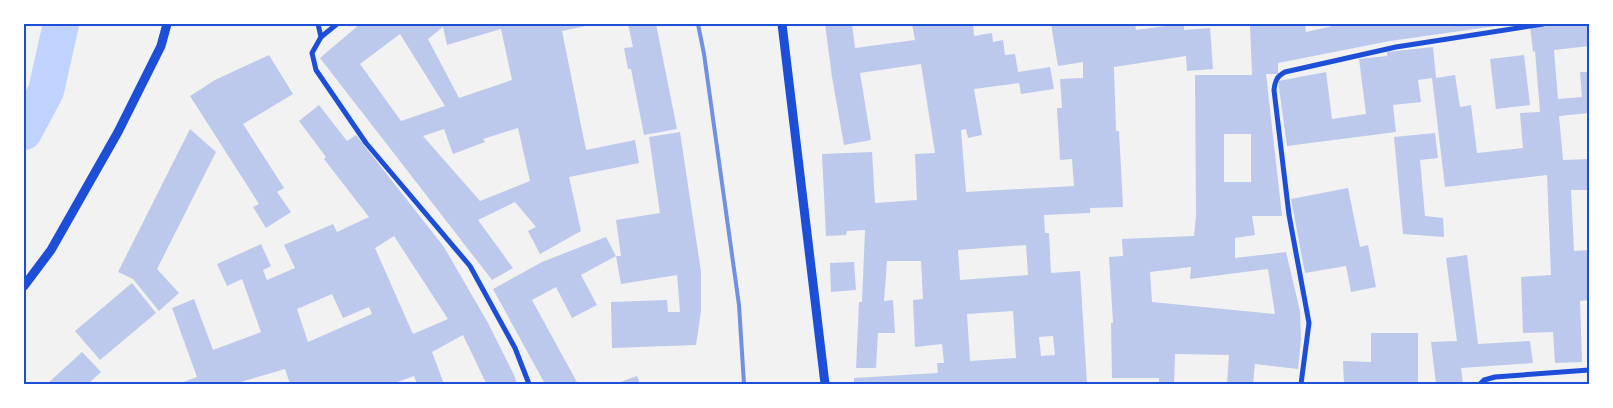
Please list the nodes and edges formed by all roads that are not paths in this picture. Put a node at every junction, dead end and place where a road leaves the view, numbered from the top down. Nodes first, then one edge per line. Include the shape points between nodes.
1 (318, 24) edge
2 (337, 24) edge
3 (782, 24) edge
4 (1542, 24) edge
5 (167, 25) edge
6 (321, 37) junction
7 (24, 286) edge
8 (1589, 370) edge
9 (529, 384) edge
10 (825, 384) edge
11 (1302, 384) edge
12 (1480, 384) edge

1 - 6 street
2 - 6 street
3 - 10 street
4 - 11 street via 1396,47 1278,76 1274,90 1289,215 1308,323
5 - 7 street via 162,46 118,132 51,250
6 - 9 street via 312,53 316,70 366,143 470,266 515,348
8 - 12 street via 1495,377

